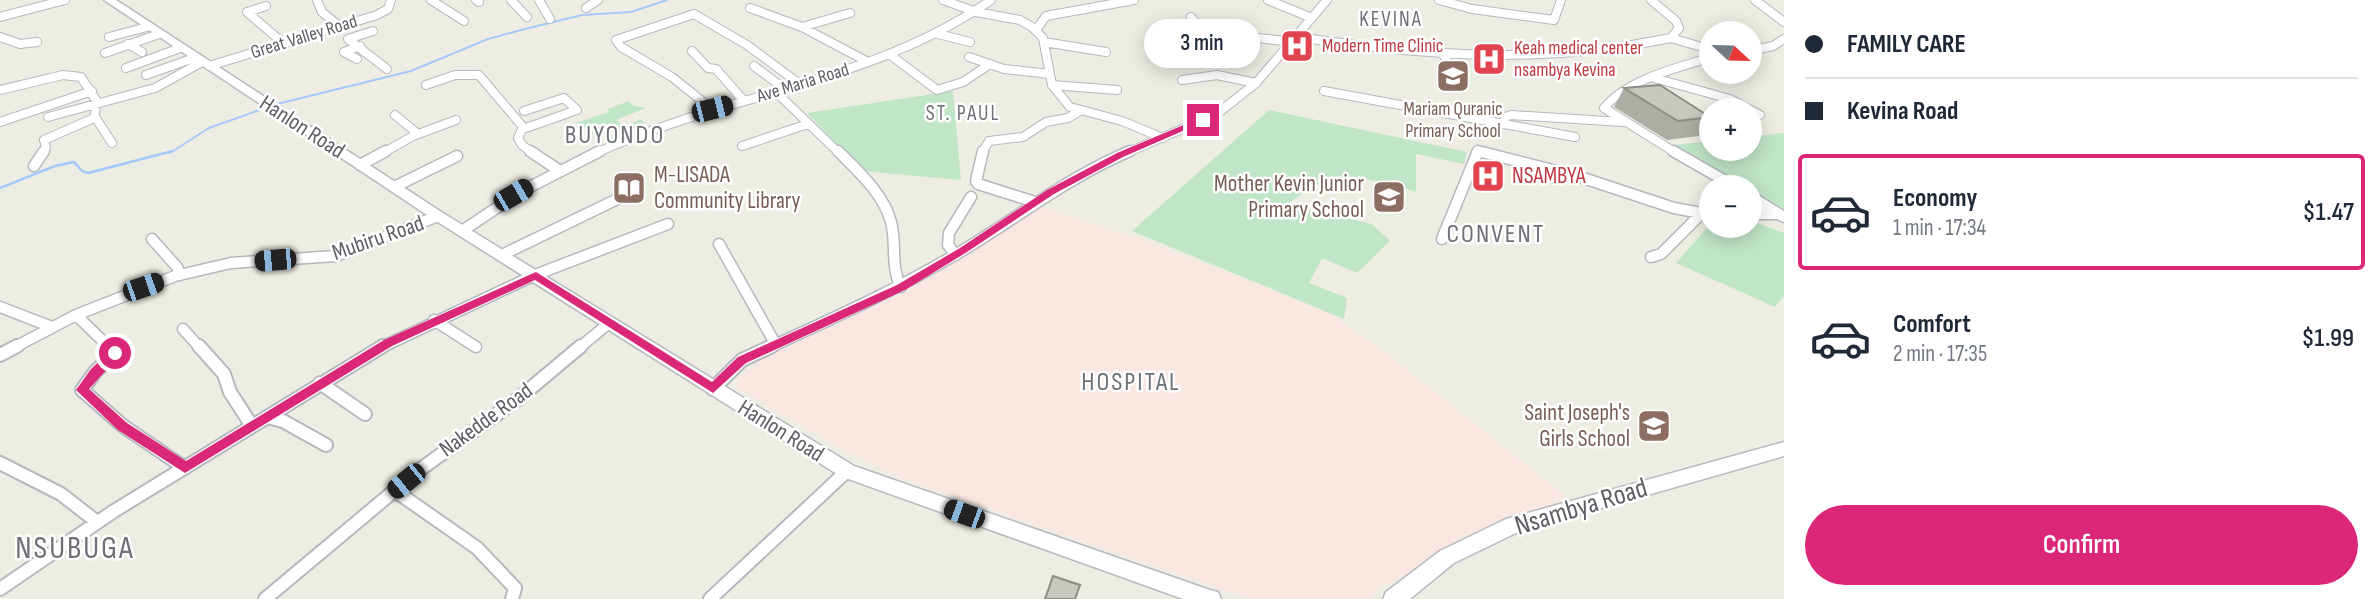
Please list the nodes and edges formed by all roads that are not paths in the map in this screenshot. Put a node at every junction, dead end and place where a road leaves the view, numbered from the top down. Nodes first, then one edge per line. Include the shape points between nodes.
1 (65, 0) edge
2 (109, 0) edge
3 (317, 0) edge
4 (391, 0) edge
5 (432, 0) edge
6 (511, 0) edge
7 (539, 0) edge
8 (598, 0) edge
9 (943, 0) edge
10 (991, 0) edge
11 (1134, 0) edge
12 (1268, 0) edge
13 (1327, 0) edge
14 (1439, 0) edge
15 (1472, 0) edge
16 (1561, 0) edge
17 (1651, 0) edge
18 (1755, 0) edge
19 (269, 5) edge
20 (586, 8) dead end
21 (750, 8) dead end
22 (1472, 9) junction
23 (850, 12) dead end
24 (976, 12) junction
25 (0, 17) edge
26 (371, 17) junction
27 (527, 17) dead end
28 (1191, 17) dead end
29 (1312, 18) junction
30 (550, 19) dead end
31 (464, 21) dead end
32 (1784, 22) edge
33 (338, 25) junction
34 (802, 27) junction
35 (153, 30) junction
36 (1036, 30) junction
37 (938, 34) junction
38 (1205, 34) junction
39 (0, 37) edge
40 (109, 37) dead end
41 (1671, 38) junction
42 (1295, 39) junction
43 (1784, 39) edge
44 (1044, 41) junction
45 (1153, 41) dead end
46 (37, 42) dead end
47 (970, 42) dead end
48 (283, 43) junction
49 (128, 44) junction
50 (360, 46) junction
51 (1699, 46) edge
52 (180, 48) junction
53 (1762, 48) edge
54 (692, 51) dead end
55 (142, 52) dead end
56 (1106, 52) dead end
57 (105, 53) dead end
58 (888, 54) junction
59 (1444, 56) junction
60 (969, 57) dead end
61 (356, 59) dead end
62 (202, 62) junction
63 (868, 62) junction
64 (1699, 62) edge
65 (990, 65) junction
66 (754, 66) dead end
67 (126, 68) dead end
68 (387, 69) dead end
69 (1050, 74) junction
70 (146, 75) dead end
71 (1456, 76) dead end
72 (1654, 78) junction
73 (1182, 79) dead end
74 (1256, 83) junction
75 (426, 85) dead end
76 (801, 85) junction
77 (1052, 85) junction
78 (0, 90) edge
79 (1117, 90) dead end
80 (781, 91) junction
81 (1324, 91) dead end
82 (92, 92) junction
83 (1726, 98) edge
84 (744, 101) junction
85 (96, 102) junction
86 (712, 109) junction
87 (524, 111) dead end
88 (1080, 111) junction
89 (395, 115) dead end
90 (48, 117) dead end
91 (94, 118) junction
92 (456, 120) dead end
93 (0, 122) edge
94 (1623, 122) junction
95 (808, 124) junction
96 (1504, 124) junction
97 (523, 129) junction
98 (418, 134) junction
99 (1575, 137) dead end
100 (1163, 138) junction
101 (112, 143) dead end
102 (742, 146) dead end
103 (457, 156) dead end
104 (360, 165) junction
105 (34, 166) dead end
106 (557, 169) junction
107 (1716, 175) edge
108 (394, 187) junction
109 (634, 191) dead end
110 (971, 198) dead end
111 (1035, 202) junction
112 (1762, 204) edge
113 (1699, 213) edge
114 (1762, 215) edge
115 (438, 216) junction
116 (1781, 216) edge
117 (1699, 220) edge
118 (668, 224) dead end
119 (462, 231) junction
120 (152, 239) dead end
121 (1442, 239) dead end
122 (719, 244) dead end
123 (502, 255) junction
124 (956, 255) junction
125 (1651, 257) dead end
126 (180, 275) junction
127 (536, 275) junction
128 (901, 287) junction
129 (0, 307) edge
130 (76, 315) junction
131 (434, 320) junction
132 (610, 323) junction
133 (52, 327) junction
134 (183, 330) dead end
135 (776, 345) junction
136 (476, 347) dead end
137 (0, 355) edge
138 (320, 383) junction
139 (713, 388) junction
140 (365, 414) dead end
141 (267, 417) junction
142 (252, 426) junction
143 (326, 445) dead end
144 (1784, 449) edge
145 (0, 463) edge
146 (185, 468) junction
147 (847, 471) junction
148 (394, 490) junction
149 (97, 522) junction
150 (0, 589) edge
151 (269, 598) edge
152 (512, 599) edge
153 (710, 599) edge
154 (1210, 599) edge
155 (1394, 599) edge

1 - 25 street
2 - 35 main road, Hanlon Road
3 - 33 street via 322,12
4 - 26 street, Great Valley Road via 386,11
5 - 31 street
6 - 27 street
7 - 30 street
8 - 20 street
9 - 24 street
10 - 24 street, Ave Maria Road
11 - 36 street via 1052,14 1043,18
12 - 29 street
13 - 29 street
14 - 22 street
15 - 22 street
16 - 22 street via 1554,20
17 - 41 street via 1676,21 1679,27
18 - 32 street
19 - 48 street via 247,12
21 - 34 street
23 - 34 street
24 - 36 street via 1016,19
24 - 37 street, Ave Maria Road
26 - 33 street, Great Valley Road
26 - 50 street via 374,33 348,38
28 - 38 street
29 - 42 street
33 - 48 street, Great Valley Road
34 - 63 street
35 - 40 street
35 - 49 street
35 - 52 main road, Hanlon Road
36 - 44 street
37 - 47 street
37 - 58 street, Ave Maria Road
38 - 42 street
38 - 45 street
39 - 46 street via 20,44
41 - 51 street
41 - 59 street via 1564,57
42 - 59 street
42 - 74 street
43 - 53 street
44 - 56 street
44 - 69 street
48 - 62 street, Great Valley Road
49 - 55 street
49 - 57 street
50 - 61 street via 344,52
50 - 68 street
52 - 62 main road, Hanlon Road
52 - 67 street
54 - 84 street via 708,68 716,69
58 - 63 street, Ave Maria Road
58 - 65 street via 937,90 963,82
59 - 71 street
60 - 65 street
62 - 70 street
62 - 85 street via 155,88
62 - 104 main road, Hanlon Road
63 - 76 street, Ave Maria Road
64 - 72 street
65 - 69 street
66 - 80 street
69 - 77 street
72 - 83 street
72 - 94 street via 1605,104 1608,112
73 - 74 street via 1217,75
74 - 100 street via 1217,114
75 - 97 street via 455,75 479,75
76 - 80 street, Ave Maria Road
76 - 86 street via 747,45 693,14 616,40
77 - 79 street
77 - 88 street via 1070,107
78 - 82 street via 70,74 81,77
80 - 84 street, Ave Maria Road
80 - 95 street
81 - 96 street
82 - 85 street
82 - 93 street
84 - 86 street, Ave Maria Road
85 - 90 street
85 - 91 street
86 - 106 street, Ave Maria Road via 629,137
87 - 97 street via 564,98 577,110
88 - 100 street
88 - 111 street via 1040,125 1023,137 989,141 982,152 978,184
89 - 98 street
91 - 101 street
91 - 105 street via 44,139 46,147
92 - 98 street
94 - 96 street via 1511,115 1505,117
94 - 107 street
95 - 102 street
95 - 128 street via 868,184 888,213
96 - 99 street
97 - 106 street via 522,145
98 - 104 street
100 - 111 street via 1120,155
103 - 108 street
104 - 108 main road, Hanlon Road
106 - 119 street, Ave Maria Road
108 - 115 main road, Hanlon Road
109 - 123 street
110 - 124 street via 949,233 948,245
111 - 124 street
112 - 116 street
113 - 121 street via 1478,151
114 - 116 street
115 - 119 main road, Hanlon Road
115 - 126 street, Mubiru Road via 336,256 232,263
117 - 125 street via 1661,254
118 - 127 street
119 - 123 main road, Hanlon Road
120 - 126 street
122 - 135 street
123 - 127 main road, Hanlon Road
124 - 128 street
126 - 130 street, Mubiru Road
127 - 131 street
127 - 132 main road, Hanlon Road
128 - 135 street
129 - 133 street
130 - 133 street, Mubiru Road
130 - 146 street via 115,353 82,390 123,426
131 - 136 street
131 - 138 street
132 - 139 main road, Hanlon Road
132 - 148 street, Nakedde Road via 519,398
133 - 137 street, Mubiru Road
134 - 142 street via 224,374
135 - 139 street via 742,360
138 - 140 street
138 - 141 street
139 - 147 main road, Hanlon Road
141 - 142 street
141 - 143 street
142 - 146 street
144 - 155 main road, Nsambya Road via 1513,525 1447,557
145 - 149 street via 61,494
146 - 149 street
147 - 153 street
147 - 154 main road, Hanlon Road
148 - 151 street, Nakedde Road
148 - 152 street via 478,548 515,588
149 - 150 street

